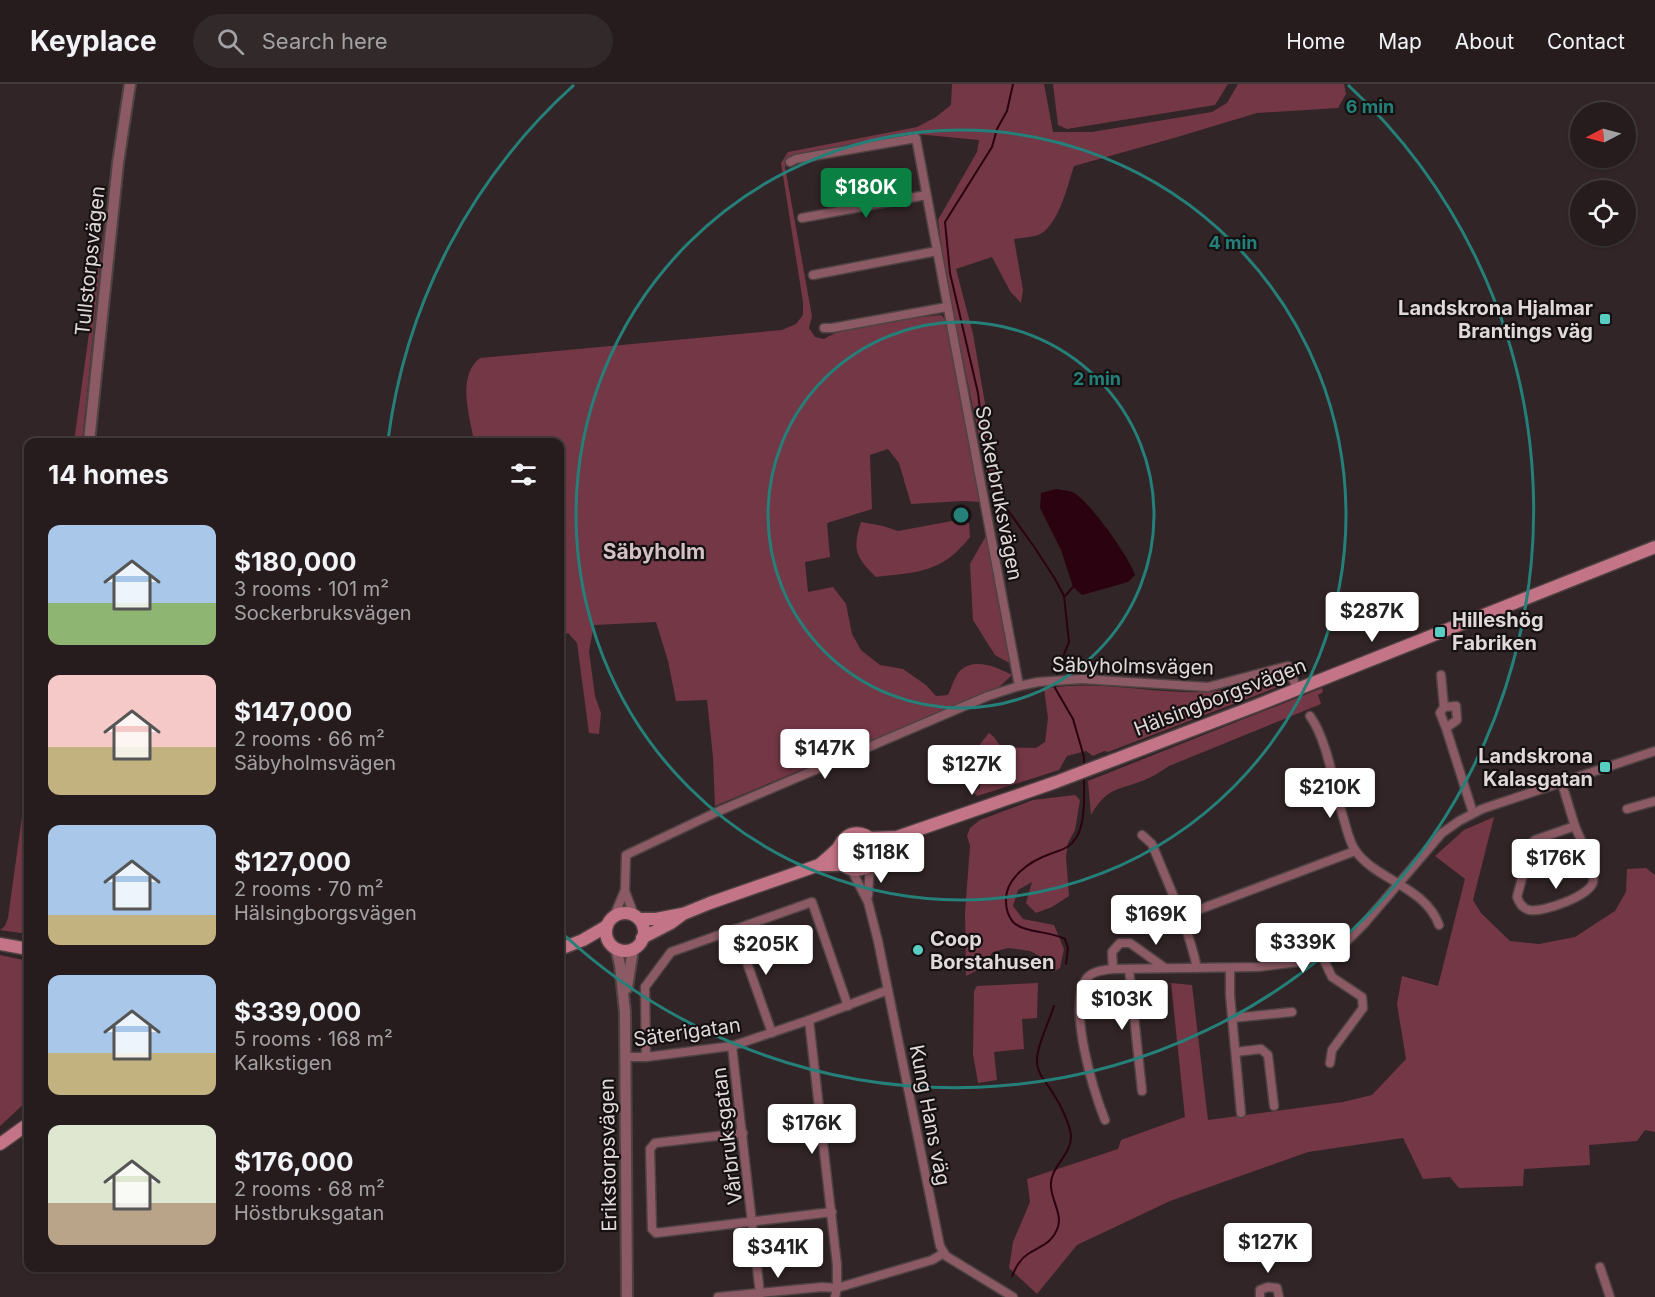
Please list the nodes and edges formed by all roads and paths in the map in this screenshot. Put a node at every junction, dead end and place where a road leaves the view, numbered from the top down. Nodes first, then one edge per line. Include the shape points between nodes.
1 (130, 84) edge
2 (790, 162) dead end
3 (926, 195) junction
4 (802, 218) dead end
5 (937, 251) junction
6 (813, 275) dead end
7 (947, 307) junction
8 (824, 328) dead end
9 (89, 438) edge
10 (1655, 547) edge
11 (1441, 675) dead end
12 (1019, 686) junction
13 (1297, 689) junction
14 (1444, 707) junction
15 (1310, 716) dead end
16 (1446, 728) junction
17 (1655, 751) edge
18 (1561, 782) junction
19 (1655, 801) edge
20 (1628, 809) dead end
21 (1473, 813) junction
22 (1575, 826) junction
23 (1142, 835) dead end
24 (897, 837) junction
25 (870, 838) junction
26 (839, 847) junction
27 (1355, 851) junction
28 (873, 859) junction
29 (819, 865) junction
30 (847, 867) junction
31 (1398, 883) junction
32 (625, 890) junction
33 (868, 903) junction
34 (683, 914) junction
35 (1182, 916) junction
36 (636, 917) junction
37 (610, 921) junction
38 (1439, 925) dead end
39 (735, 929) junction
40 (642, 938) junction
41 (0, 944) edge
42 (613, 946) junction
43 (564, 947) edge
44 (24, 948) edge
45 (564, 948) edge
46 (633, 949) junction
47 (1322, 956) junction
48 (1165, 968) junction
49 (1197, 968) junction
50 (1113, 969) junction
51 (1129, 969) junction
52 (1230, 969) junction
53 (888, 990) junction
54 (848, 1005) junction
55 (625, 1012) junction
56 (1292, 1012) dead end
57 (1233, 1018) junction
58 (809, 1020) junction
59 (772, 1033) junction
60 (732, 1046) junction
61 (1236, 1052) junction
62 (625, 1057) junction
63 (646, 1057) junction
64 (1330, 1063) dead end
65 (1142, 1090) dead end
66 (1274, 1106) dead end
67 (1241, 1113) dead end
68 (1105, 1120) dead end
69 (24, 1127) edge
70 (743, 1134) junction
71 (0, 1144) edge
72 (832, 1212) junction
73 (753, 1220) junction
74 (944, 1252) junction
75 (1600, 1267) dead end
76 (836, 1292) edge
77 (760, 1294) junction
78 (627, 1297) edge
79 (718, 1297) edge
80 (1013, 1297) edge
81 (1260, 1297) edge
82 (1279, 1297) edge
83 (1610, 1297) edge

1 - 9 street, Tullstorpsvägen
2 - 3 street, Sockerbruksvägen via 916,138
3 - 4 street
3 - 5 street, Sockerbruksvägen
5 - 6 street
5 - 7 street, Sockerbruksvägen
7 - 8 street
7 - 12 street, Sockerbruksvägen
10 - 13 main road, Hälsingborgsvägen
11 - 14 street
12 - 13 street, Säbyholmsvägen via 1082,679 1208,687 1288,666
12 - 32 street, Säbyholmsvägen via 791,780 635,850 626,855
13 - 24 main road, Hälsingborgsvägen via 1056,782
14 - 16 street via 1440,713
14 - 16 street via 1456,706 1457,720
15 - 27 street via 1319,728
16 - 21 street
17 - 18 street
18 - 21 street
18 - 22 street
19 - 20 street
21 - 31 street via 1443,832
22 - 22 street via 1593,884 1584,894 1539,910 1522,907 1517,897 1531,844
23 - 35 street via 1152,844
24 - 25 main road, Hälsingborgsvägen
24 - 28 main road, Hälsingborgsvägen
25 - 26 main road via 852,834
25 - 28 main road
26 - 29 main road
26 - 30 main road via 839,856
27 - 31 street
27 - 35 street
28 - 30 main road via 861,870
28 - 33 street, Kung Hans väg
29 - 30 main road
29 - 34 main road
30 - 33 street, Kung Hans väg
31 - 38 street via 1435,913
31 - 47 street via 1347,941
32 - 36 street, Säbyholmsvägen
32 - 37 street, Säbyholmsvägen
33 - 53 street, Kung Hans väg
34 - 36 main road via 656,919
34 - 40 main road
35 - 49 street
36 - 37 main road via 626,913
36 - 40 main road via 643,928
37 - 42 main road via 606,935
37 - 43 main road
39 - 54 street via 812,902
39 - 59 street
39 - 63 street via 671,952 645,987
40 - 46 main road
41 - 44 main road
42 - 45 main road
42 - 46 main road via 624,951
42 - 55 street, Erikstorpsvägen via 620,966
46 - 55 street, Erikstorpsvägen
47 - 52 street via 1275,966
47 - 64 street via 1332,977 1362,997 1363,1008 1332,1050
48 - 49 street
48 - 50 street via 1127,942 1114,949
48 - 51 street
49 - 52 street
50 - 51 street
50 - 68 street via 1089,975 1081,997 1085,1051
51 - 65 street
52 - 57 street
53 - 54 street, Säterigatan
53 - 74 street, Kung Hans väg
54 - 58 street, Säterigatan
55 - 62 street, Erikstorpsvägen
56 - 57 street
57 - 61 street
58 - 59 street, Säterigatan
58 - 72 street
59 - 60 street, Säterigatan
60 - 63 street, Säterigatan
60 - 70 street, Vårbruksgatan
61 - 66 street via 1261,1049 1268,1055
61 - 67 street
62 - 63 street, Säterigatan
62 - 78 street, Erikstorpsvägen
69 - 71 main road
70 - 73 street, Vårbruksgatan
70 - 73 street via 654,1143 650,1149 652,1229 656,1233
72 - 73 street
72 - 76 street
73 - 77 street, Vårbruksgatan
74 - 76 street via 932,1260
74 - 80 street
75 - 83 street
76 - 77 street via 822,1287
77 - 79 street
81 - 82 street via 1260,1290 1268,1287 1277,1288

